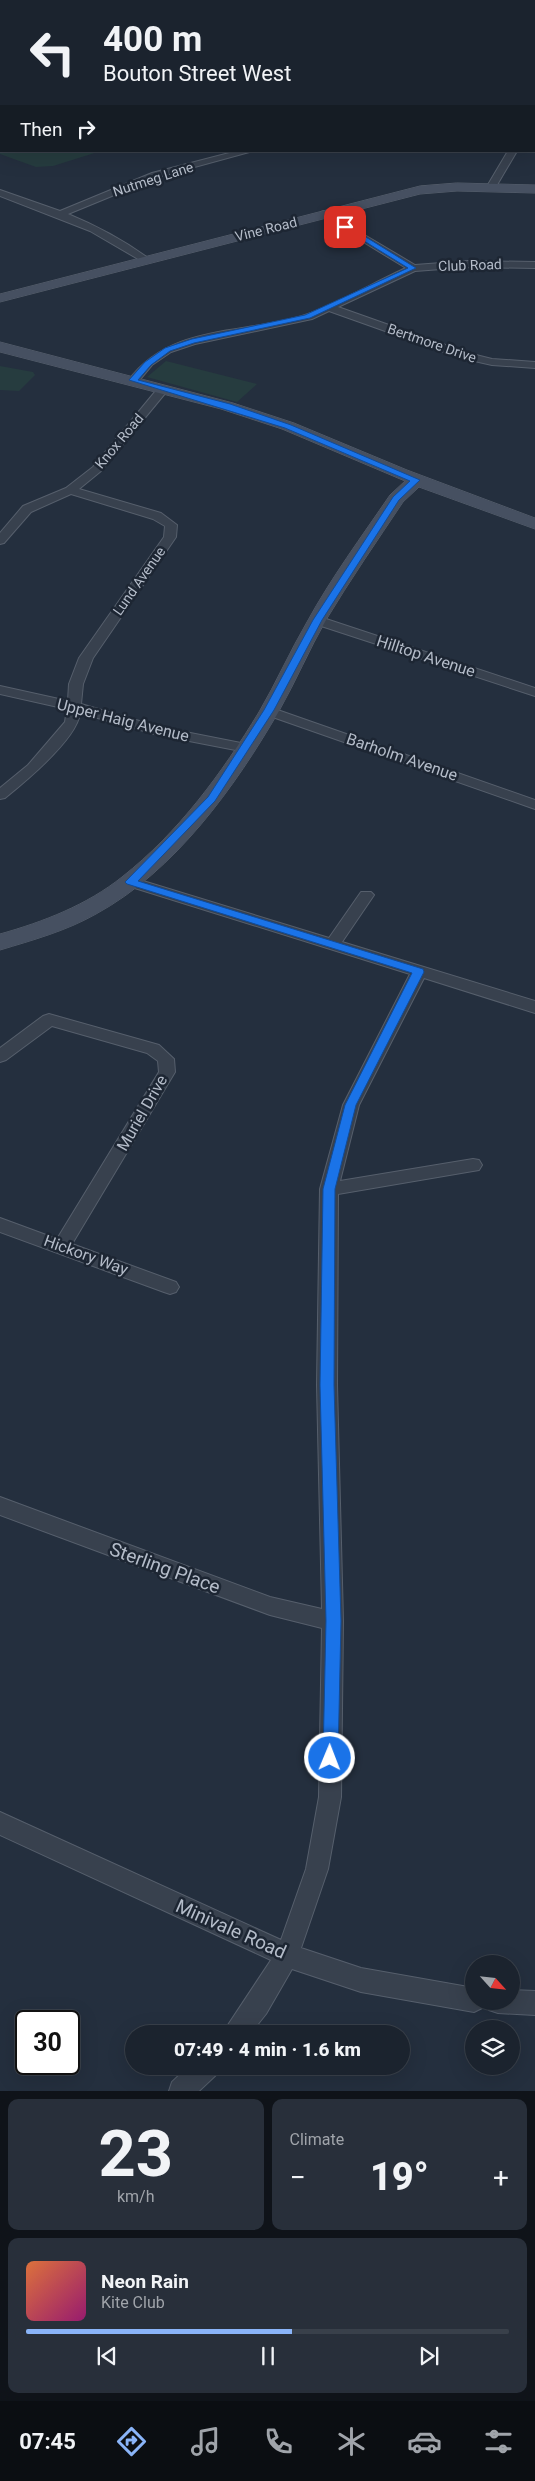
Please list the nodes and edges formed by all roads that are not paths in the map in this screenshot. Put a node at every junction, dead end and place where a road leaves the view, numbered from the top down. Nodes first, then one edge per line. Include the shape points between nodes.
1 (245, 152) edge
2 (512, 152) edge
3 (492, 188) junction
4 (535, 189) edge
5 (0, 193) edge
6 (61, 214) junction
7 (324, 214) junction
8 (145, 260) junction
9 (535, 265) edge
10 (413, 268) junction
11 (0, 298) edge
12 (331, 308) junction
13 (0, 347) edge
14 (535, 366) edge
15 (133, 380) junction
16 (163, 389) junction
17 (416, 480) junction
18 (70, 490) junction
19 (535, 524) edge
20 (0, 540) edge
21 (317, 620) junction
22 (0, 690) edge
23 (535, 692) edge
24 (75, 707) junction
25 (269, 710) junction
26 (246, 748) junction
27 (0, 795) edge
28 (535, 805) edge
29 (130, 882) junction
30 (366, 895) dead end
31 (0, 942) edge
32 (332, 946) junction
33 (419, 972) junction
34 (535, 1007) edge
35 (0, 1056) edge
36 (472, 1165) dead end
37 (329, 1189) junction
38 (0, 1225) edge
39 (62, 1246) junction
40 (170, 1287) dead end
41 (0, 1506) edge
42 (333, 1621) junction
43 (0, 1822) edge
44 (287, 1955) junction
45 (465, 1998) edge
46 (520, 2002) edge
47 (535, 2003) edge
48 (241, 2025) edge
49 (198, 2075) edge
50 (181, 2091) edge

1 - 6 street, Nutmeg Lane via 155,175
2 - 3 street
3 - 4 main road, Vine Road
3 - 7 main road, Vine Road via 420,190
5 - 6 street
6 - 8 street via 118,240
7 - 8 main road, Vine Road
7 - 10 street
8 - 11 main road, Vine Road
9 - 10 street, Club Road via 468,264
10 - 12 street, Club Road
12 - 14 street, Bertmore Drive via 465,356
12 - 15 street, Club Road via 308,317 192,341 168,350 148,363
13 - 15 main road
15 - 16 main road
16 - 17 main road via 288,426
16 - 18 street, Knox Road via 97,469
17 - 19 main road
17 - 21 main road via 396,499
18 - 20 street, Knox Road via 27,509
18 - 24 street, Lund Avenue via 157,516 171,525 170,537 86,658 76,684
21 - 23 street, Hilltop Avenue
21 - 25 main road
22 - 24 street, Upper Haig Avenue
24 - 26 street, Upper Haig Avenue via 158,731
24 - 27 street via 72,723 33,768
25 - 26 main road
25 - 28 street, Barholm Avenue
26 - 29 main road via 212,799
29 - 31 main road via 88,909 41,930
29 - 32 street
30 - 32 street
32 - 33 street
33 - 34 street
33 - 37 street via 351,1105
35 - 39 street, Muriel Drive via 49,1020 153,1049 166,1059 167,1072
36 - 37 street
37 - 42 street via 327,1385
38 - 39 street, Hickory Way
39 - 40 street, Hickory Way
41 - 42 street, Sterling Place via 270,1606
42 - 44 street via 330,1797 317,1869
43 - 44 street, Minivale Road
44 - 45 street, Minivale Road via 361,1980
44 - 48 street via 258,2005
46 - 47 street
49 - 50 street

